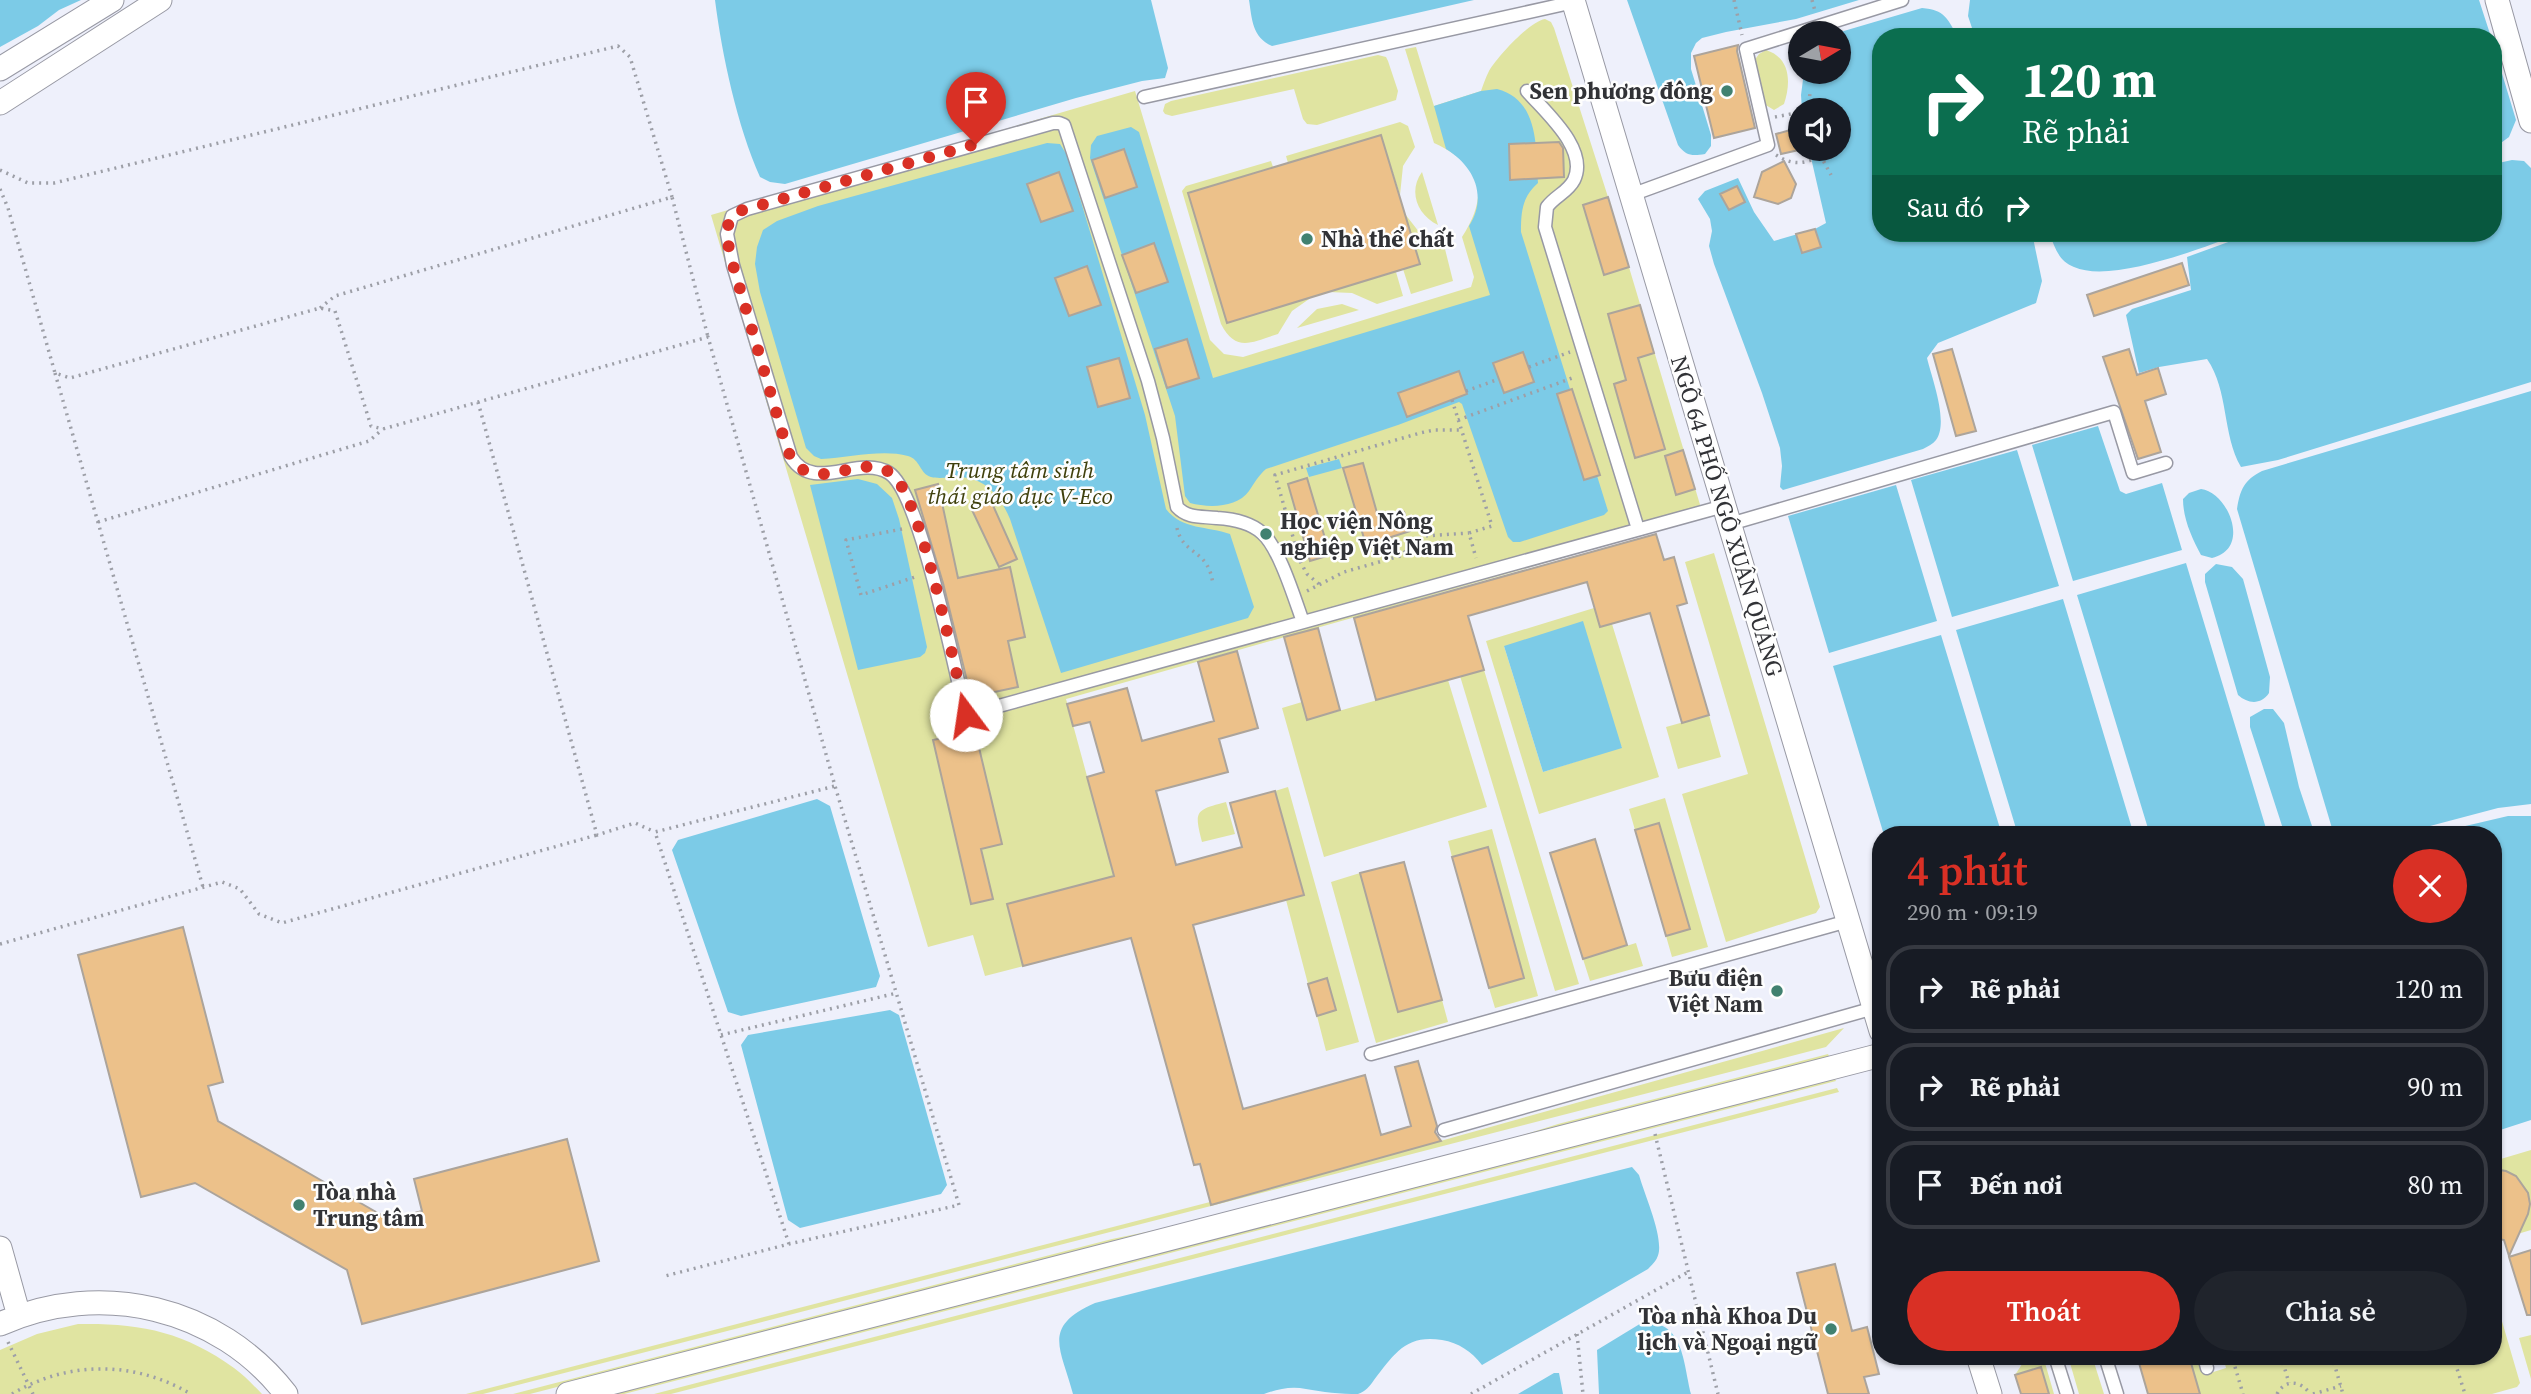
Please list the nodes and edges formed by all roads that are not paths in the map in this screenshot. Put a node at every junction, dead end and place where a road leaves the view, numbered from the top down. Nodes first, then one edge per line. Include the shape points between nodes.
1 (112, 0) edge
2 (160, 0) edge
3 (1902, 0) edge
4 (2497, 0) edge
5 (1573, 1) edge
6 (0, 69) edge
7 (1527, 91) dead end
8 (1144, 97) dead end
9 (0, 103) edge
10 (2531, 121) edge
11 (1631, 195) junction
12 (2166, 463) dead end
13 (1727, 515) junction
14 (1638, 529) junction
15 (1303, 622) junction
16 (1848, 921) junction
17 (1872, 1001) edge
18 (1872, 1009) edge
19 (1371, 1054) dead end
20 (1872, 1057) edge
21 (1444, 1130) dead end
22 (0, 1248) edge
23 (9, 1327) edge
24 (1981, 1365) edge
25 (2058, 1365) edge
26 (2108, 1365) edge
27 (286, 1394) edge
28 (568, 1394) edge
29 (1990, 1394) edge
30 (2067, 1394) edge
31 (2117, 1394) edge

1 - 6 street
2 - 9 street
3 - 11 lane via 1746,49 1768,145
4 - 10 street
5 - 8 lane
5 - 11 street, NGÕ 64 PHỐ NGÔ XUÂN QUẢNG
7 - 14 lane via 1572,144 1576,155 1574,180 1547,207 1545,227
11 - 13 street, NGÕ 64 PHỐ NGÔ XUÂN QUẢNG
12 - 13 lane via 2133,473 2114,412
13 - 14 lane
13 - 16 street, NGÕ 64 PHỐ NGÔ XUÂN QUẢNG
14 - 15 lane
15 - 15 lane via 966,715 924,546 899,482 880,469 809,474 791,457 733,265 729,220 736,212 1053,123 1064,125 1148,381 1177,508 1190,516 1234,520 1262,533 1271,544
16 - 17 street, NGÕ 64 PHỐ NGÔ XUÂN QUẢNG
16 - 19 lane
18 - 21 lane
20 - 28 street
22 - 23 street
23 - 27 street via 51,1307 91,1302 131,1304 170,1313 241,1349
24 - 29 street
25 - 30 lane
26 - 31 lane

